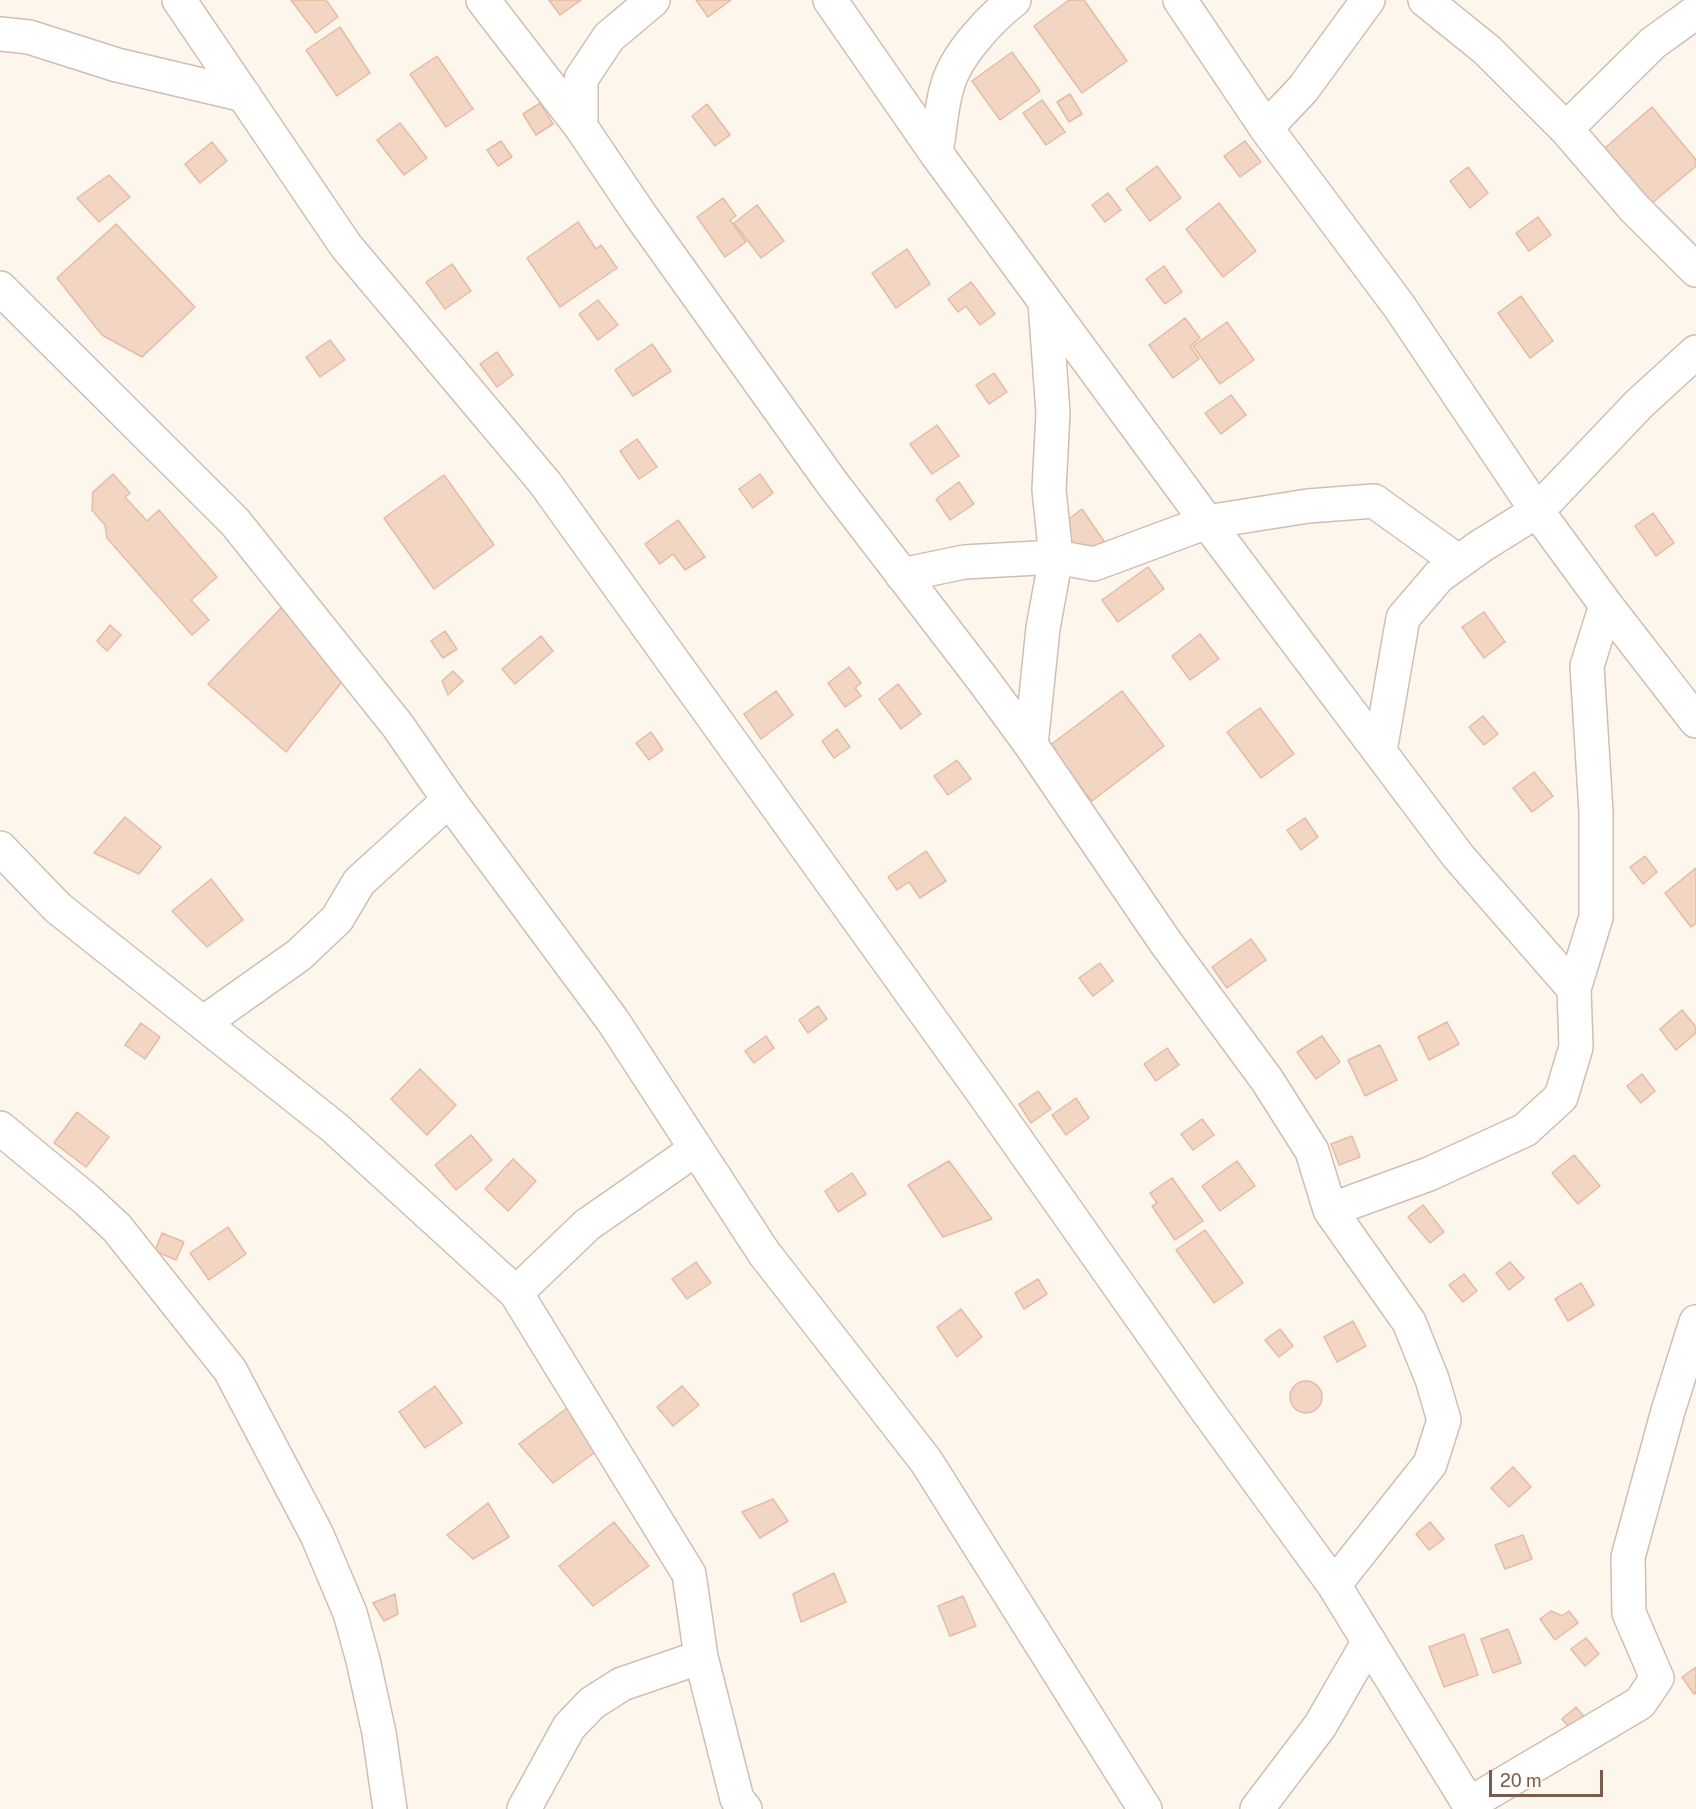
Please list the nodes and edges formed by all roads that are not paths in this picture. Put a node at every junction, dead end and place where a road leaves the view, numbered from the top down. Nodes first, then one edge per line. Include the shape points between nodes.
1 (179, 0) edge
2 (483, 0) edge
3 (830, 0) edge
4 (1014, 0) edge
5 (1180, 0) edge
6 (1368, 0) edge
7 (1425, 0) edge
8 (640, 6) edge
9 (1696, 12) edge
10 (0, 34) edge
11 (244, 95) junction
12 (581, 127) junction
13 (1266, 128) junction
14 (1566, 129) junction
15 (936, 153) junction
16 (1696, 270) edge
17 (0, 288) edge
18 (1045, 302) junction
19 (1696, 352) edge
20 (1537, 511) junction
21 (1207, 522) junction
22 (1056, 557) junction
23 (1459, 562) junction
24 (902, 575) junction
25 (1606, 605) junction
26 (1696, 721) edge
27 (1030, 745) junction
28 (1380, 751) junction
29 (449, 800) junction
30 (0, 848) edge
31 (1574, 989) junction
32 (203, 1023) junction
33 (0, 1128) edge
34 (696, 1149) junction
35 (1330, 1210) junction
36 (516, 1293) junction
37 (1696, 1322) edge
38 (1334, 1586) junction
39 (1369, 1641) junction
40 (701, 1657) junction
41 (1470, 1806) edge
42 (390, 1809) edge
43 (524, 1809) edge
44 (745, 1809) edge
45 (1145, 1809) edge
46 (1257, 1809) edge

1 - 11 street
2 - 12 street
3 - 15 street
4 - 15 street via 997,14 957,62 947,84
5 - 13 street
6 - 13 street via 1303,89
7 - 14 street via 1487,50
8 - 12 street via 609,37 581,78
9 - 14 street via 1653,43
10 - 11 street via 29,37 117,65
11 - 38 street via 346,246 545,483
12 - 24 street via 832,483
13 - 20 street via 1399,306
14 - 16 street
15 - 18 street
17 - 29 street via 235,522 398,726
18 - 21 street
18 - 22 street via 1053,413 1049,490
19 - 20 street via 1639,404
20 - 23 street
20 - 25 street
21 - 22 street via 1094,564
21 - 23 street via 1308,506 1374,501
21 - 28 street
22 - 24 street via 964,562
22 - 27 street via 1043,628
23 - 28 street via 1439,576 1403,618
24 - 27 street
25 - 26 street
25 - 31 street via 1587,666 1596,812 1596,917
27 - 35 street via 1312,1151
28 - 31 street via 1458,856
29 - 32 street via 360,882 337,919 299,955
29 - 34 street via 613,1021
30 - 32 street via 58,909
31 - 35 street via 1576,1047 1561,1097 1525,1130 1429,1174
32 - 36 street via 335,1128
33 - 42 street via 117,1228 230,1370 317,1535 350,1613 376,1723
34 - 36 street via 587,1225
34 - 45 street via 764,1252 926,1461
35 - 38 street via 1409,1322 1444,1420 1430,1464
36 - 40 street via 689,1574
37 - 41 street via 1628,1557 1629,1613 1658,1678 1640,1703
38 - 39 street
39 - 41 street
39 - 46 street via 1320,1726
40 - 43 street via 622,1684 592,1703 569,1727
40 - 44 street via 737,1799

